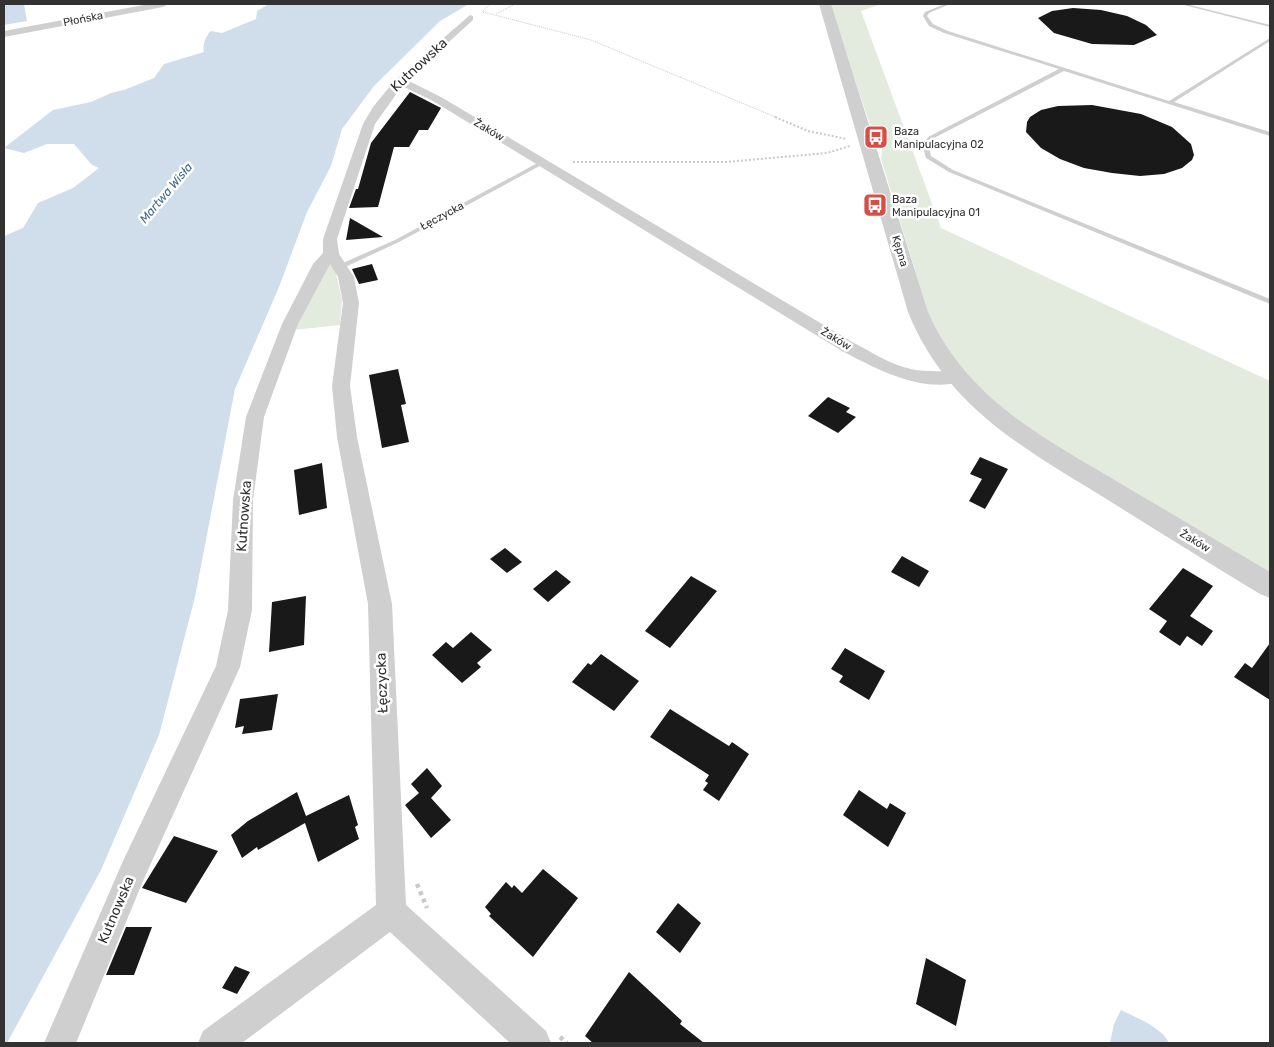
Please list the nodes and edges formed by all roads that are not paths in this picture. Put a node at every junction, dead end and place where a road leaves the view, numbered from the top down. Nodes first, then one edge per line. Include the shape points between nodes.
1 (163, 4) edge
2 (825, 4) edge
3 (948, 4) edge
4 (1182, 4) edge
5 (470, 18) dead end
6 (1270, 26) edge
7 (4, 34) edge
8 (1270, 39) edge
9 (1064, 69) junction
10 (399, 82) junction
11 (1171, 102) junction
12 (1270, 134) edge
13 (543, 162) junction
14 (336, 260) junction
15 (1270, 302) edge
16 (955, 378) junction
17 (1270, 586) edge
18 (391, 912) junction
19 (544, 1037) edge
20 (60, 1043) edge
21 (215, 1043) edge

1 - 7 street, Płońska
2 - 16 street, Kępna via 862,140 924,327
3 - 9 lane via 928,12 925,16 928,23 946,32
4 - 6 lane
5 - 10 street, Kutnowska
8 - 11 lane
9 - 11 lane
9 - 15 lane via 930,138 926,147 928,157 951,171
10 - 13 street, Żaków via 415,86
10 - 14 street, Kutnowska via 369,124 330,239
11 - 12 lane
13 - 14 lane, Łęczycka via 397,241
13 - 16 street, Żaków via 848,347 912,377
14 - 18 street, Łęczycka via 346,277 351,303 341,386 347,437 380,604
14 - 20 street, Kutnowska via 321,264 290,324 255,417 243,500 240,610 228,667 133,871
16 - 17 street, Żaków via 987,409 1047,453
18 - 19 street
18 - 21 street

